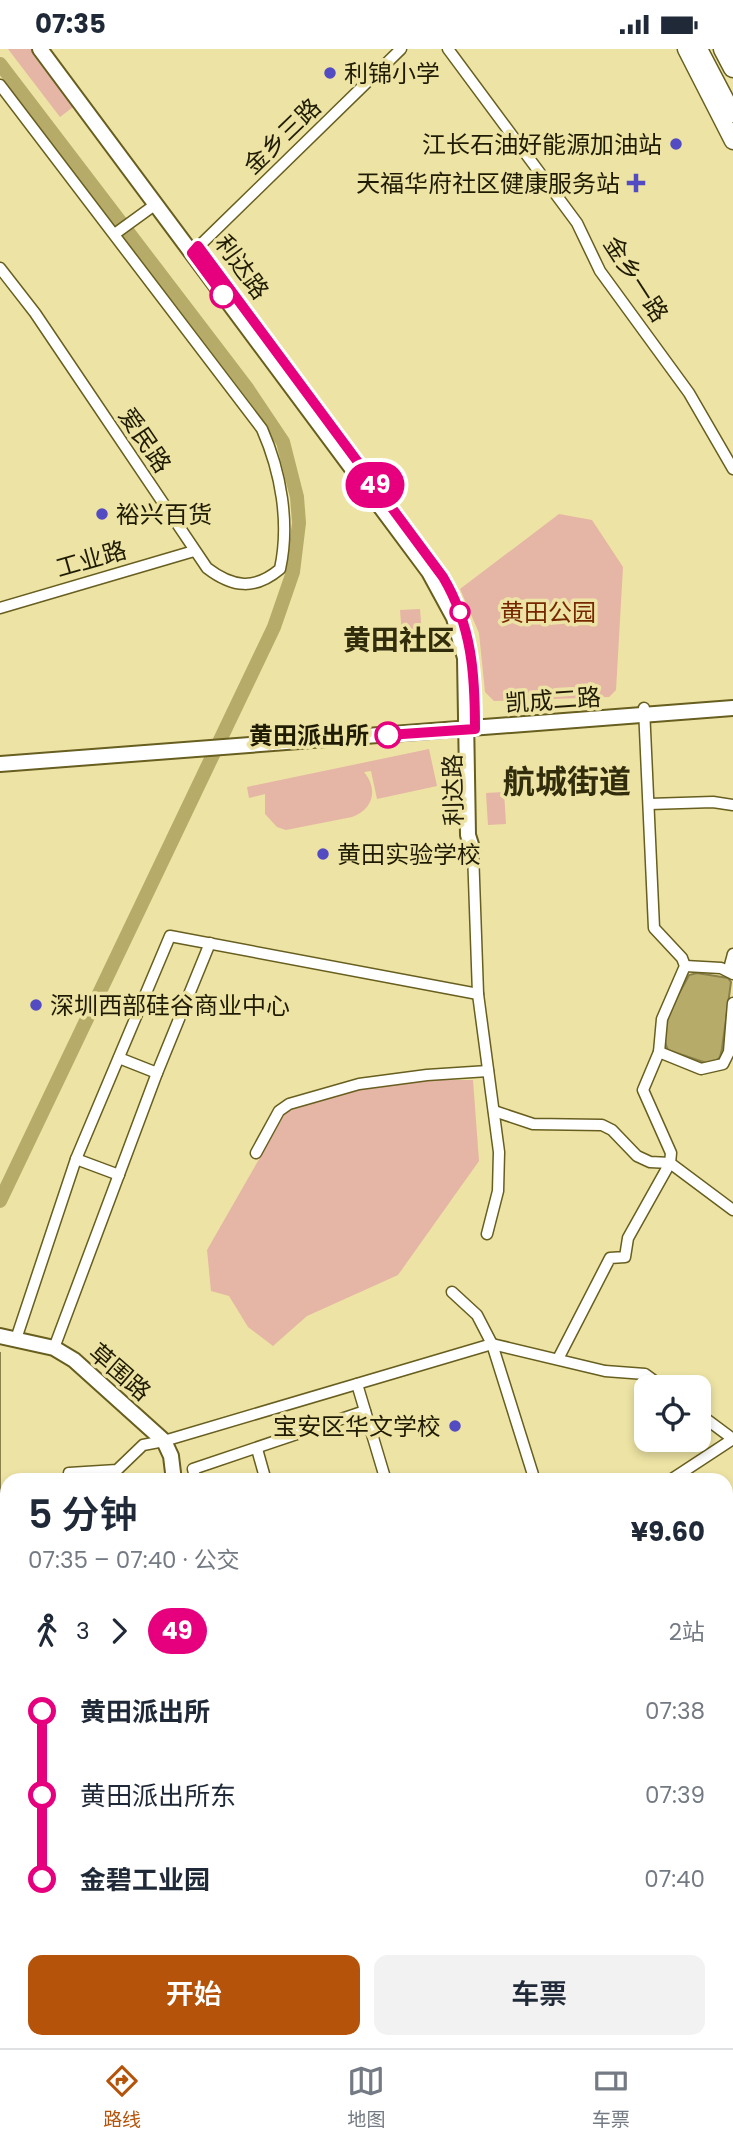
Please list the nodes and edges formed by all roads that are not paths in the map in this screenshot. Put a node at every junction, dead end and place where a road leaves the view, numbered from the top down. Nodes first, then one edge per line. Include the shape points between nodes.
1 (40, 49) edge
2 (52, 49) edge
3 (401, 49) edge
4 (447, 49) edge
5 (686, 49) edge
6 (699, 49) edge
7 (723, 49) edge
8 (733, 68) edge
9 (0, 85) edge
10 (733, 114) edge
11 (733, 141) edge
12 (156, 204) junction
13 (116, 233) junction
14 (195, 249) junction
15 (0, 268) edge
16 (733, 469) edge
17 (194, 551) junction
18 (0, 608) edge
19 (733, 700) edge
20 (733, 708) edge
21 (644, 712) junction
22 (471, 725) junction
23 (201, 745) junction
24 (0, 756) edge
25 (0, 764) edge
26 (649, 804) junction
27 (733, 805) edge
28 (473, 851) joint
29 (210, 943) junction
30 (733, 954) edge
31 (685, 966) junction
32 (731, 972) edge
33 (478, 994) junction
34 (733, 1003) edge
35 (659, 1052) junction
36 (119, 1058) junction
37 (488, 1071) junction
38 (157, 1073) junction
39 (494, 1111) junction
40 (256, 1153) dead end
41 (76, 1159) junction
42 (670, 1163) junction
43 (118, 1175) junction
44 (733, 1210) edge
45 (487, 1234) dead end
46 (452, 1292) dead end
47 (6, 1337) edge
48 (492, 1344) junction
49 (54, 1348) junction
50 (558, 1359) junction
51 (646, 1375) edge
52 (357, 1384) junction
53 (365, 1411) junction
54 (711, 1423) edge
55 (733, 1439) edge
56 (164, 1441) junction
57 (257, 1449) junction
58 (69, 1473) edge
59 (173, 1473) edge
60 (194, 1473) edge
61 (264, 1473) edge
62 (383, 1473) edge
63 (532, 1473) edge
64 (681, 1473) edge

1 - 12 street, 利达路
2 - 14 street, 利达路
3 - 14 street, 金乡三路
4 - 16 street, 金乡一路 via 577,223 600,271 689,393
5 - 11 main road
6 - 10 main road
7 - 8 highway
9 - 13 street
12 - 13 street
12 - 14 street, 利达路
13 - 17 street, 爱民路 via 262,429 276,470 284,510 280,569 258,584 246,586 219,578
14 - 22 street, 利达路 via 448,586 472,649
15 - 17 street, 爱民路
17 - 18 street, 工业路
19 - 21 street, 凯成二路
20 - 21 street, 凯成二路
21 - 22 street, 凯成二路
21 - 26 street
22 - 23 street, 凯成二路
22 - 28 street, 利达路 via 468,835
23 - 24 street, 凯成二路
23 - 25 street, 凯成二路
26 - 27 street
26 - 31 street via 654,929
28 - 33 street
29 - 33 street
29 - 36 street via 170,936
29 - 38 street
30 - 32 street
31 - 32 street
31 - 35 street via 662,1019
33 - 37 street
34 - 35 street via 729,1052 723,1064 701,1069
35 - 42 street via 643,1090 671,1153
36 - 38 street
36 - 41 street
37 - 39 street
37 - 40 street via 359,1084 289,1104 279,1111
38 - 43 street
39 - 42 street via 533,1124 602,1125 637,1156
39 - 45 street via 498,1191
41 - 43 street
41 - 47 street
42 - 44 street
42 - 50 street via 628,1238 625,1257 610,1258
43 - 49 street
46 - 48 street via 477,1314
47 - 49 street, 草围路
48 - 50 street
48 - 52 street
48 - 63 street
49 - 56 street, 草围路 via 74,1360
50 - 51 street
52 - 53 street
52 - 56 street
53 - 57 street
53 - 62 street
54 - 55 street
55 - 64 street
56 - 58 street via 143,1445 117,1470
56 - 59 street
57 - 60 street via 193,1469
57 - 61 street

